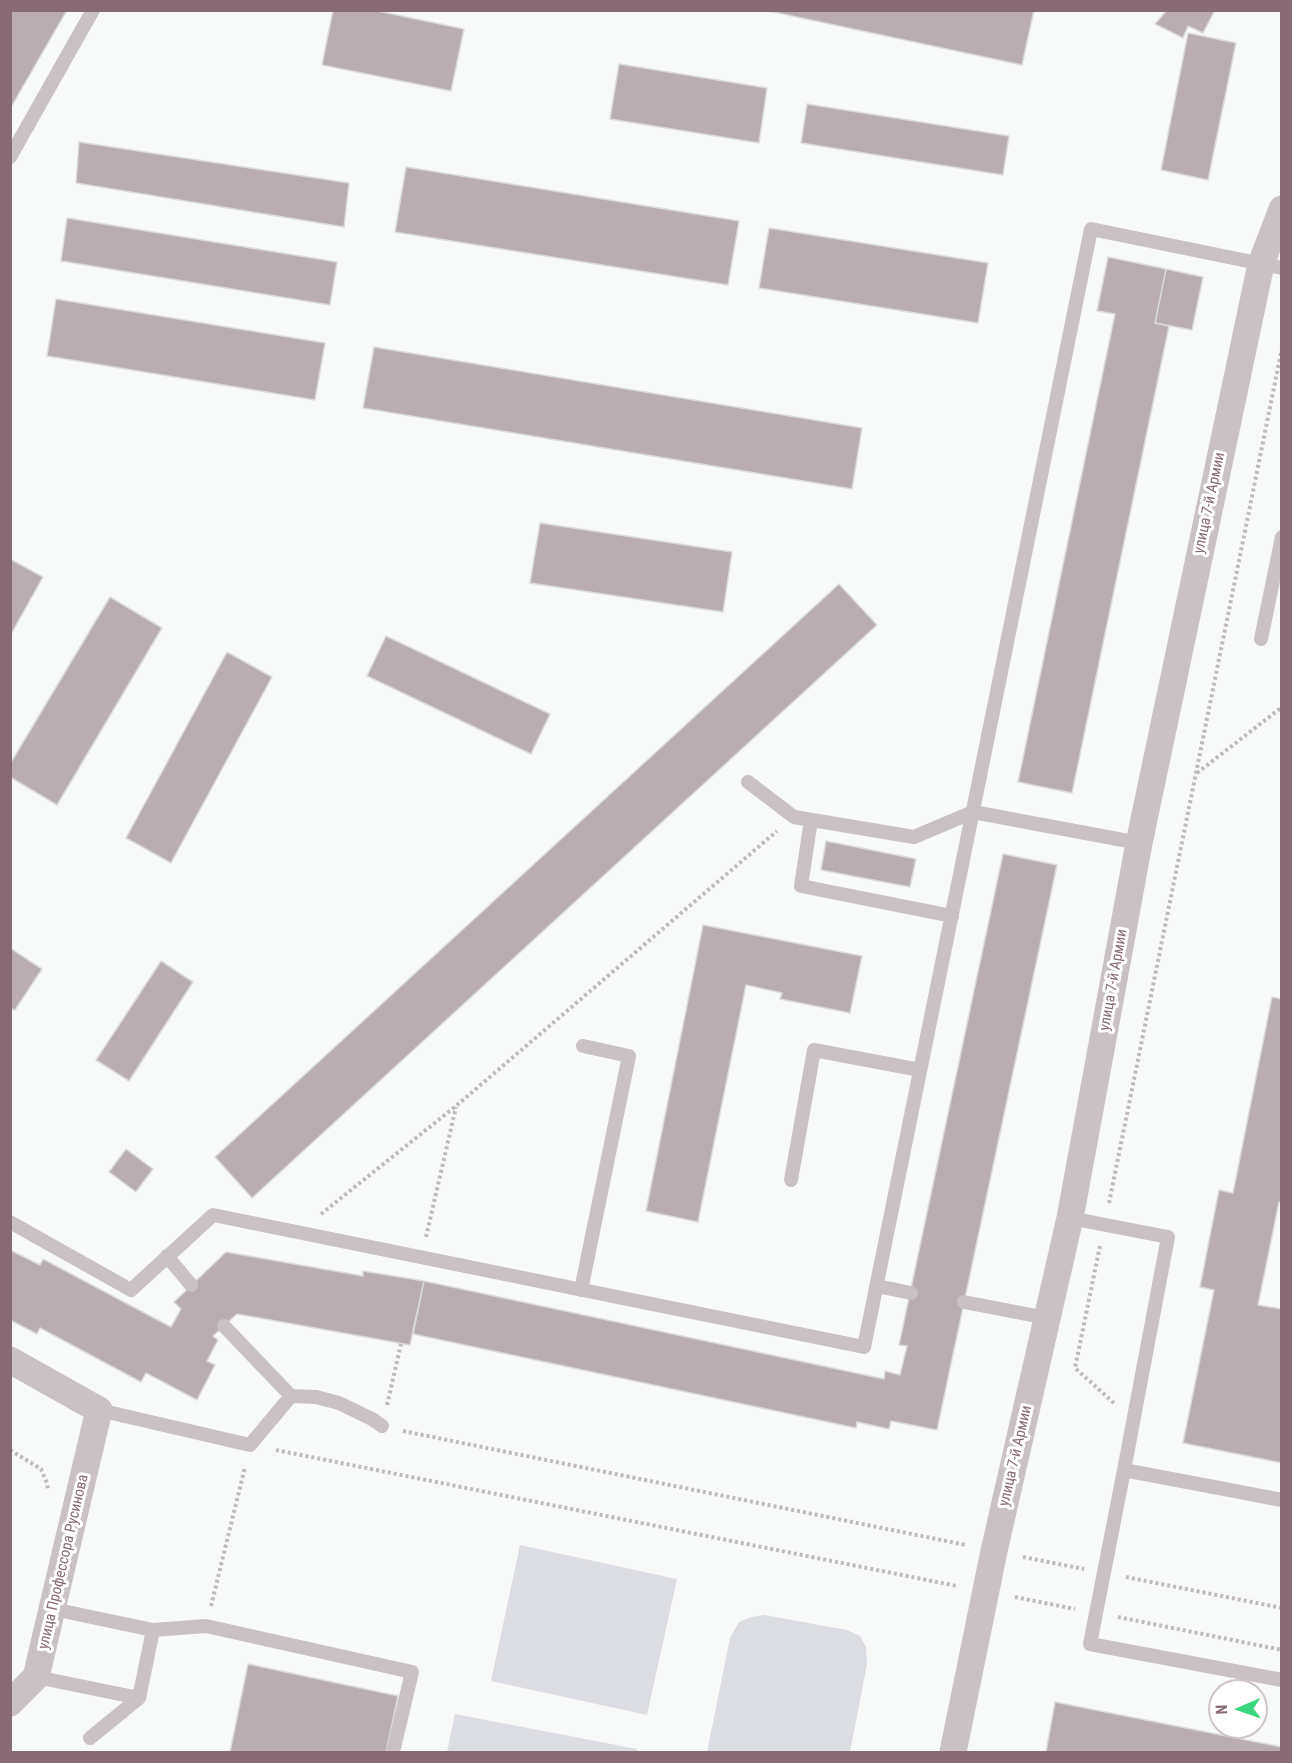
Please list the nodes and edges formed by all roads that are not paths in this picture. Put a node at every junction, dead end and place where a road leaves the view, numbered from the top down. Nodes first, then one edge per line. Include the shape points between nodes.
1 (93, 10) edge
2 (10, 157) edge
3 (1281, 209) edge
4 (1271, 266) edge
5 (1281, 537) edge
6 (1280, 553) edge
7 (1261, 639) dead end
8 (748, 782) dead end
9 (973, 812) junction
10 (811, 820) junction
11 (1139, 843) junction
12 (952, 916) junction
13 (583, 1046) dead end
14 (920, 1070) junction
15 (791, 1180) dead end
16 (1070, 1218) junction
17 (10, 1222) edge
18 (167, 1256) junction
19 (191, 1285) dead end
20 (877, 1286) junction
21 (581, 1290) junction
22 (910, 1293) dead end
23 (964, 1302) dead end
24 (1047, 1318) junction
25 (224, 1326) dead end
26 (10, 1360) edge
27 (291, 1396) junction
28 (99, 1410) junction
29 (382, 1426) road end
30 (1124, 1470) junction
31 (1281, 1500) edge
32 (53, 1609) junction
33 (153, 1630) junction
34 (36, 1677) junction
35 (1281, 1680) edge
36 (139, 1698) junction
37 (10, 1703) edge
38 (90, 1738) dead end
39 (393, 1752) edge
40 (953, 1752) edge

1 - 2 lane
3 - 4 street, улица 7-й Армии
4 - 9 lane via 1091,229
4 - 11 street, улица 7-й Армии
5 - 6 lane
6 - 7 lane
8 - 10 lane via 794,817
9 - 10 lane via 914,837
9 - 11 lane
9 - 12 lane
10 - 12 lane via 801,886
11 - 16 street, улица 7-й Армии
12 - 14 lane
13 - 21 lane via 628,1056
14 - 15 lane via 814,1050
14 - 20 lane
16 - 24 street, улица 7-й Армии
16 - 30 lane via 1168,1237
17 - 18 lane via 131,1290
18 - 19 lane
18 - 21 lane via 213,1215
20 - 21 lane via 864,1347
20 - 22 lane
23 - 24 lane
24 - 40 street, улица 7-й Армии via 993,1551
25 - 27 lane
26 - 28 street
27 - 28 lane via 250,1445
27 - 29 lane via 339,1402
28 - 32 street, улица Профессора Русинова
30 - 31 lane
30 - 35 lane via 1090,1644
32 - 33 lane
32 - 34 street, улица Профессора Русинова
33 - 36 lane
33 - 39 lane via 206,1626 412,1672
34 - 36 lane
34 - 37 street
36 - 38 lane

